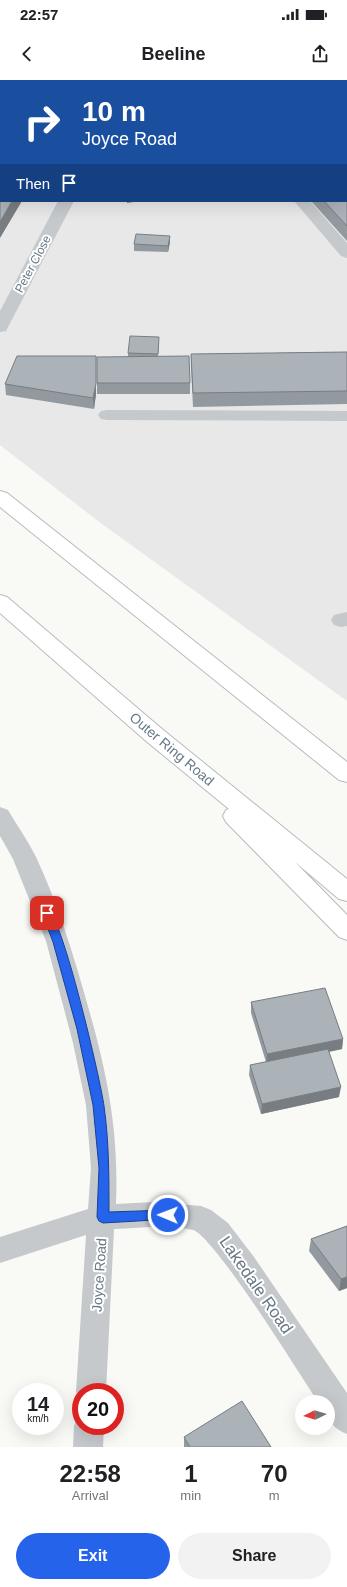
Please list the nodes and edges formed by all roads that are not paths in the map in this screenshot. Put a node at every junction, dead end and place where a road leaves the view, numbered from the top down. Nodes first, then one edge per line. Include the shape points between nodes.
1 (65, 202) edge
2 (303, 202) edge
3 (347, 253) edge
4 (0, 327) edge
5 (107, 415) dead end
6 (347, 416) edge
7 (0, 497) edge
8 (0, 602) edge
9 (154, 736) junction
10 (347, 774) edge
11 (0, 816) edge
12 (347, 892) edge
13 (347, 930) edge
14 (103, 1217) junction
15 (0, 1250) edge
16 (92, 1383) edge
17 (347, 1418) edge
18 (89, 1435) edge
19 (88, 1447) edge

1 - 4 street, Peter Close
2 - 3 street
5 - 6 street
7 - 10 highway
8 - 9 highway, Outer Ring Road
9 - 12 highway, Outer Ring Road
9 - 13 highway
11 - 14 street, Joyce Road via 24,857 58,942 86,1043 99,1105 104,1168
14 - 15 street, Lakedale Road
14 - 16 street, Joyce Road
14 - 17 street, Lakedale Road via 182,1216 201,1219 218,1232
18 - 19 street

